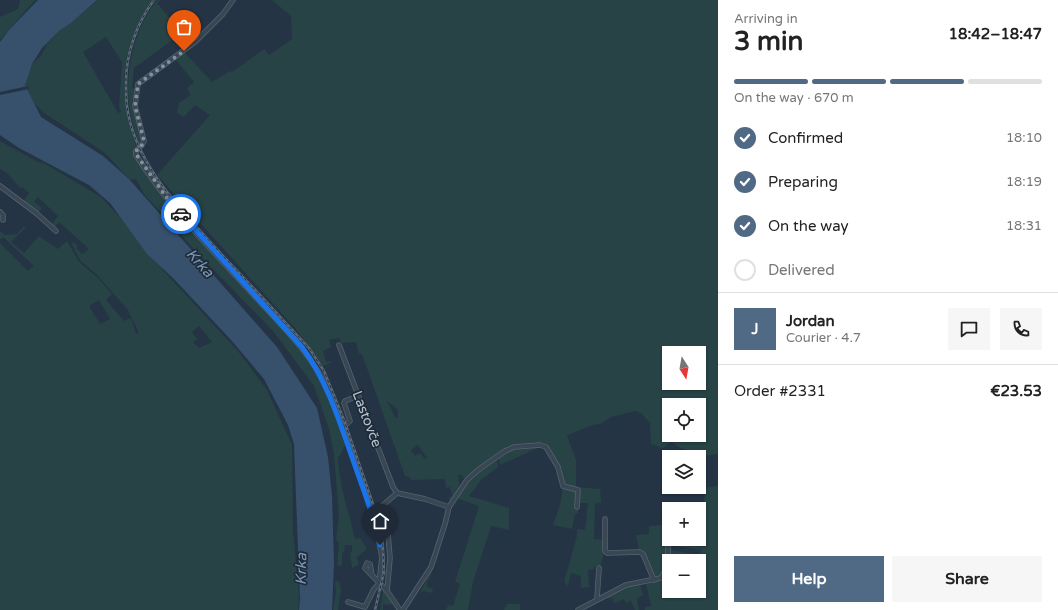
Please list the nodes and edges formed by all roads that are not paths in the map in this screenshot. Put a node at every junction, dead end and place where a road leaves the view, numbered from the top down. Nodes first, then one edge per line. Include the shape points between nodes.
1 (233, 0) edge
2 (0, 186) edge
3 (0, 212) edge
4 (3, 220) dead end
5 (56, 231) dead end
6 (339, 344) dead end
7 (358, 396) junction
8 (342, 428) junction
9 (397, 493) junction
10 (449, 507) junction
11 (577, 507) dead end
12 (605, 519) dead end
13 (667, 546) edge
14 (599, 568) dead end
15 (372, 575) dead end
16 (654, 580) junction
17 (379, 584) junction
18 (387, 591) junction
19 (597, 599) junction
20 (348, 602) dead end
21 (402, 610) edge
22 (578, 610) edge

1 - 8 street via 195,42 138,84 135,106 144,141 136,154 169,201 310,358 330,394
2 - 5 street
3 - 4 street
6 - 7 street, Lastovče
7 - 8 street via 344,403 350,421
7 - 9 street, Lastovče
8 - 17 street via 374,517 382,556
9 - 10 street
9 - 18 street via 382,506 387,522 390,558
10 - 11 street via 467,480 497,456 514,447 540,445 546,448 558,467 563,486 578,490
10 - 21 street via 431,567
12 - 16 street via 605,551 640,552
13 - 16 street via 664,574
14 - 19 street
15 - 17 street
16 - 19 street via 626,586
17 - 18 street
17 - 20 street via 365,607
18 - 21 street
19 - 22 street

